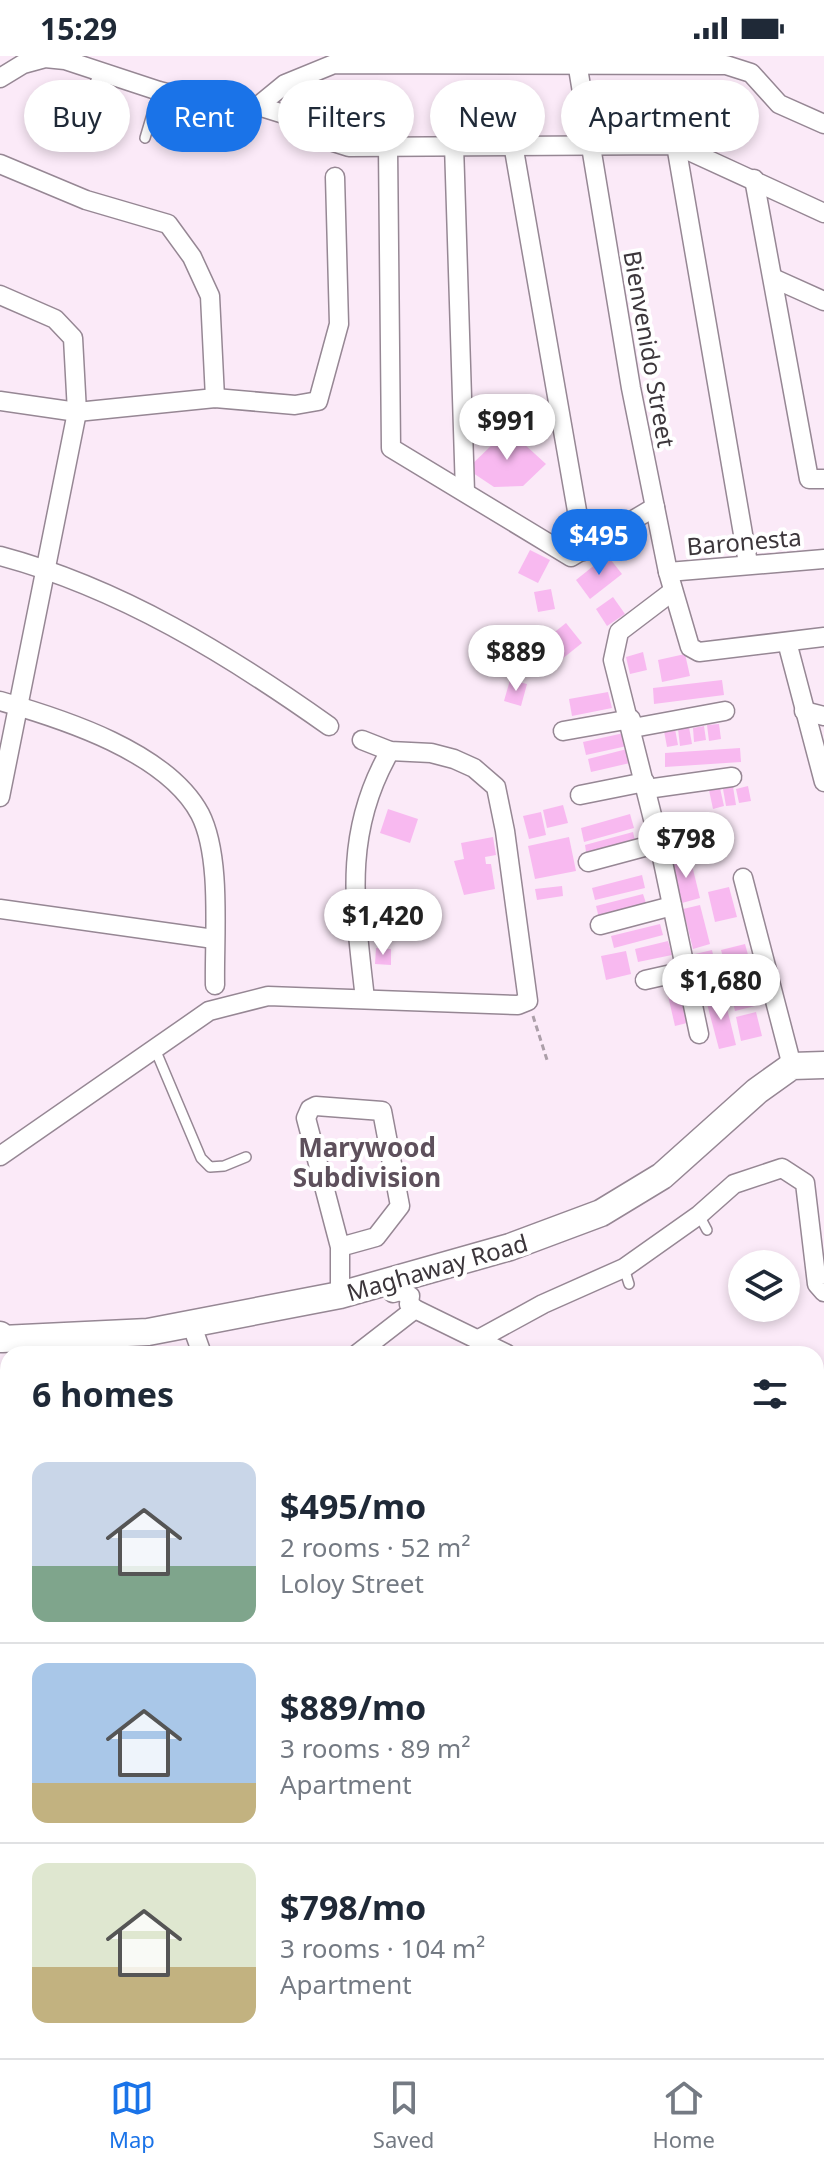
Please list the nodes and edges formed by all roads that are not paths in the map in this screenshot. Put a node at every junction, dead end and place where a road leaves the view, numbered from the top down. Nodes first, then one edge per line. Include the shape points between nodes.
1 (334, 60) edge
2 (576, 60) edge
3 (650, 60) edge
4 (99, 72) junction
5 (0, 78) edge
6 (96, 80) edge
7 (580, 80) edge
8 (146, 87) edge
9 (262, 103) edge
10 (824, 124) edge
11 (146, 135) edge
12 (145, 138) dead end
13 (388, 152) edge
14 (454, 152) edge
15 (514, 152) edge
16 (592, 152) edge
17 (677, 152) edge
18 (692, 152) edge
19 (0, 164) edge
20 (335, 177) dead end
21 (754, 179) junction
22 (824, 213) edge
23 (775, 279) junction
24 (0, 295) edge
25 (824, 301) edge
26 (215, 398) junction
27 (0, 401) edge
28 (77, 412) junction
29 (824, 479) edge
30 (465, 492) junction
31 (655, 507) junction
32 (578, 554) junction
33 (0, 556) edge
34 (824, 559) edge
35 (748, 563) junction
36 (48, 569) junction
37 (668, 572) junction
38 (673, 591) junction
39 (824, 637) edge
40 (787, 642) junction
41 (9, 703) edge
42 (725, 711) dead end
43 (804, 711) junction
44 (824, 716) edge
45 (632, 723) junction
46 (329, 726) dead end
47 (563, 731) dead end
48 (362, 740) dead end
49 (390, 751) junction
50 (732, 777) dead end
51 (824, 782) edge
52 (646, 786) junction
53 (580, 795) dead end
54 (0, 797) edge
55 (659, 843) junction
56 (588, 862) dead end
57 (743, 878) dead end
58 (672, 906) junction
59 (0, 909) edge
60 (600, 925) dead end
61 (214, 939) junction
62 (685, 971) junction
63 (645, 980) dead end
64 (215, 985) dead end
65 (365, 999) junction
66 (699, 1034) dead end
67 (155, 1049) junction
68 (824, 1065) edge
69 (792, 1066) junction
70 (0, 1156) edge
71 (246, 1157) dead end
72 (340, 1247) junction
73 (824, 1292) edge
74 (340, 1295) junction
75 (400, 1298) junction
76 (191, 1323) junction
77 (1, 1338) edge
78 (479, 1339) junction
79 (118, 1343) edge
80 (199, 1346) edge
81 (363, 1346) edge
82 (492, 1346) edge

1 - 2 street
1 - 9 street via 285,84
2 - 3 street
2 - 7 street, Bienvenido Street
3 - 10 street via 726,65 751,73 779,104
4 - 5 street via 45,58
4 - 6 lane
4 - 8 street
11 - 12 lane
13 - 30 street via 391,448
14 - 30 street
15 - 32 street
16 - 31 street, Bienvenido Street
17 - 35 street
18 - 21 street
19 - 26 street via 86,200 168,224 192,257 210,296
20 - 26 street via 339,324 318,401 295,405
21 - 22 street
21 - 23 street
23 - 25 street
23 - 29 street via 809,479
24 - 28 street via 55,319 73,338
26 - 28 street
27 - 28 street
28 - 36 street
30 - 32 street
31 - 32 street
31 - 37 street, Bienvenido Street
33 - 36 street
34 - 35 street, Baronesta
35 - 37 street, Baronesta
36 - 41 street
36 - 46 street via 162,620 272,685
37 - 38 street, Bienvenido Street
38 - 40 street, Bienvenido Street via 690,647 699,652
38 - 45 street via 619,632 616,640 613,660
39 - 40 street
40 - 43 street
41 - 54 street
41 - 61 street via 115,740 183,793 200,814 212,860
42 - 45 street
43 - 44 street
43 - 51 street
45 - 47 street
45 - 52 street
48 - 49 street
49 - 65 street via 373,781 355,850 354,899
49 - 65 street via 454,759 496,787 528,1001 518,1005
50 - 52 street
52 - 53 street
52 - 55 street
55 - 56 street
55 - 58 street
57 - 69 street
58 - 60 street
58 - 62 street
59 - 61 street
61 - 64 street
62 - 63 street
62 - 66 street
65 - 67 street via 268,996 240,1001 209,1011
67 - 70 street
67 - 71 lane via 201,1158 210,1167
68 - 69 street
69 - 75 street, Maghaway Road via 662,1176 601,1213 510,1247
72 - 72 street via 306,1118 316,1106 382,1111 400,1206 376,1237
72 - 74 street
73 - 78 street via 817,1284 805,1183 782,1168 734,1184 703,1223 626,1276 543,1304
74 - 75 street, Maghaway Road
74 - 76 street, Maghaway Road
75 - 78 street
75 - 81 street
76 - 79 street, Maghaway Road
76 - 80 street
77 - 79 street, Maghaway Road
78 - 82 street

